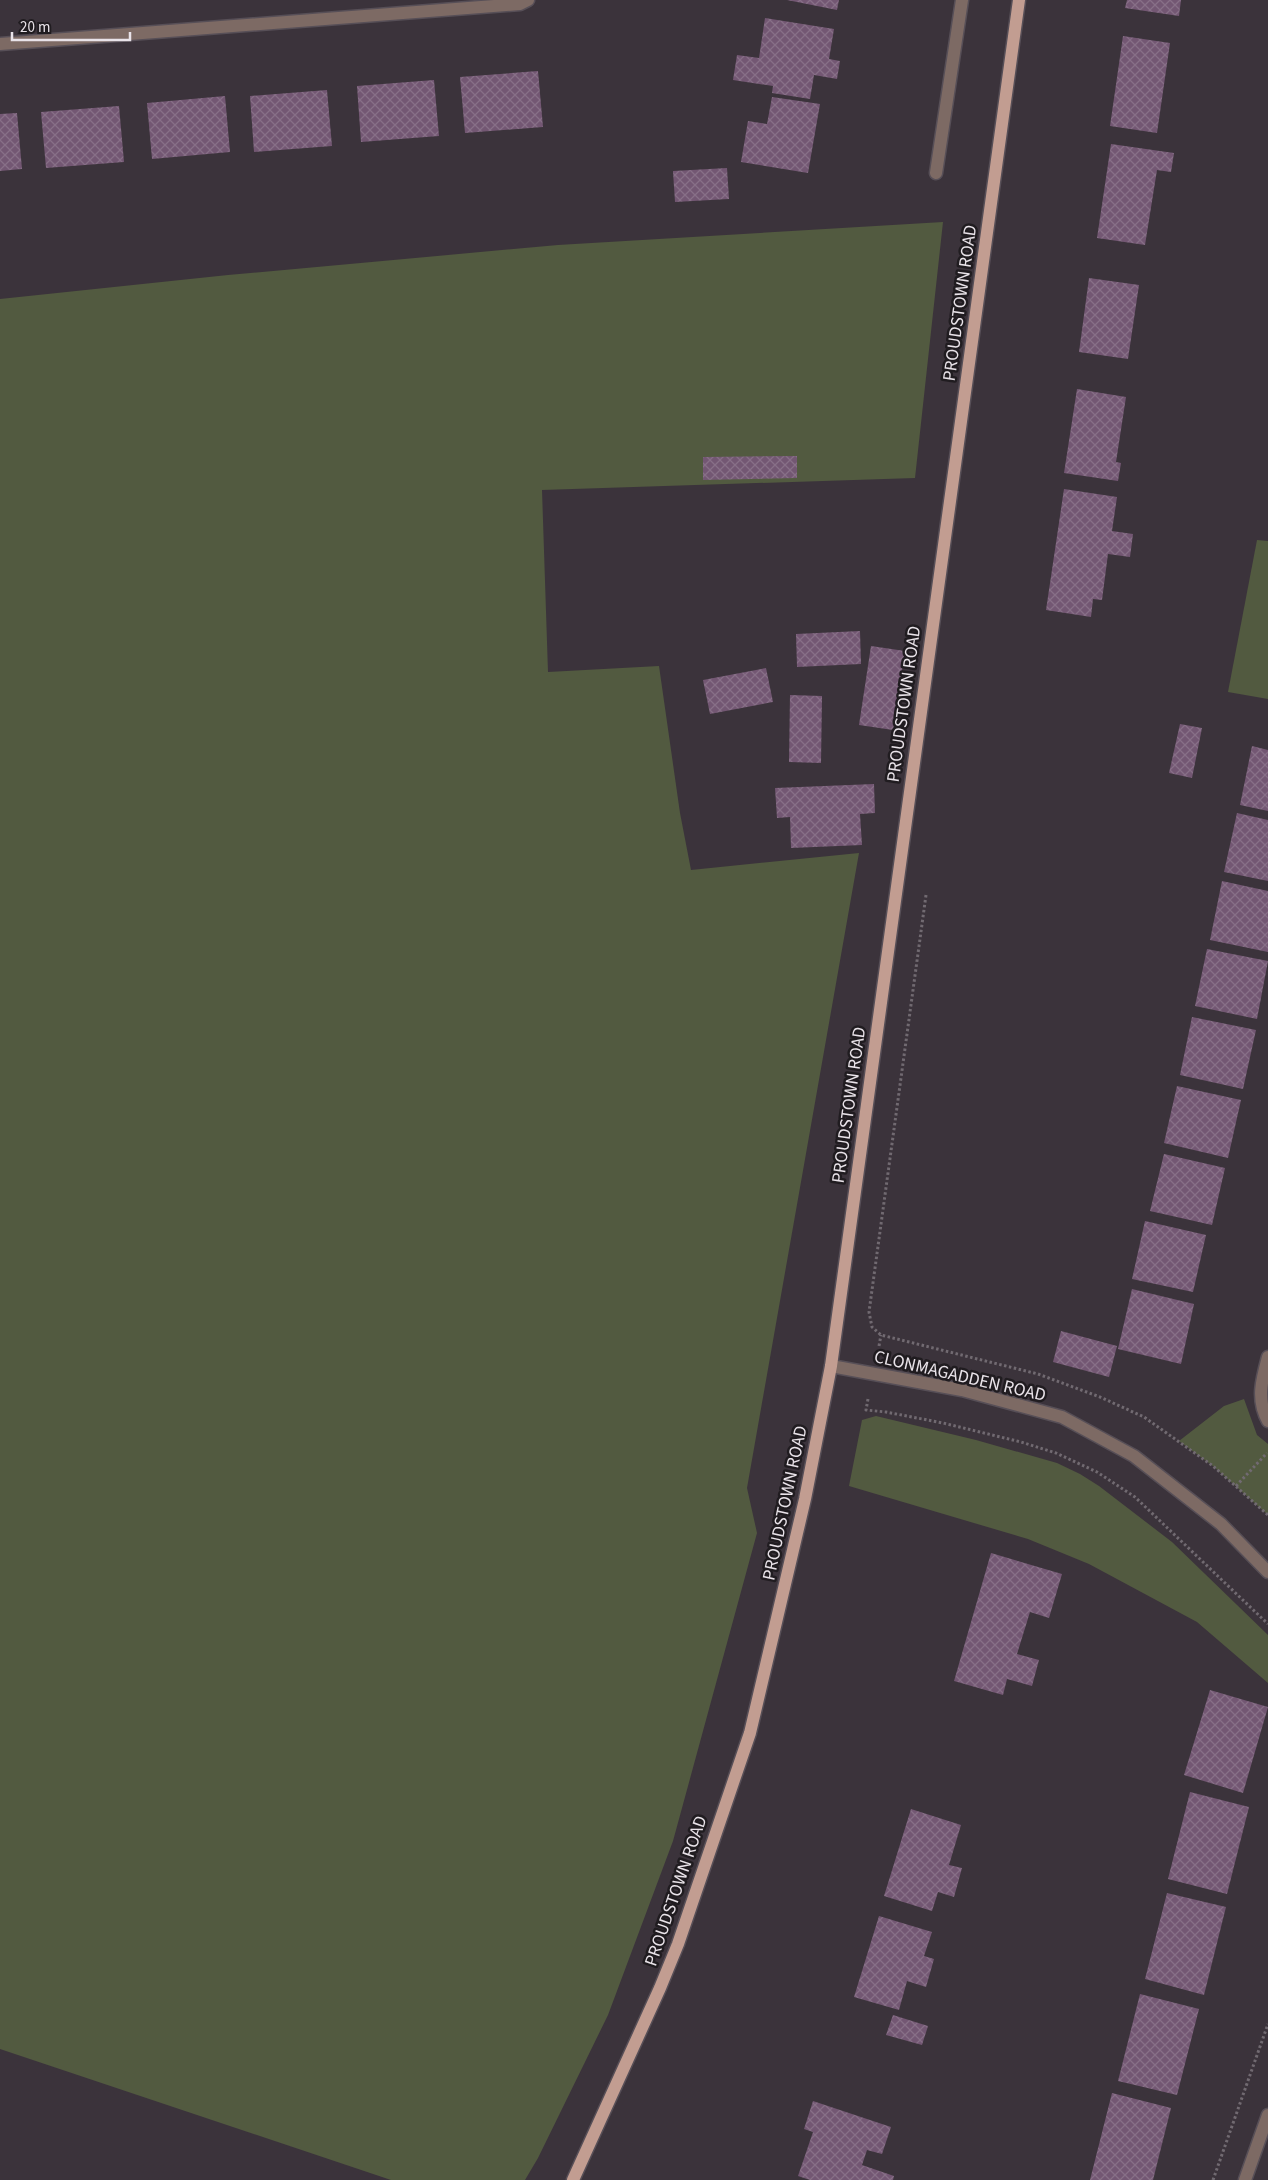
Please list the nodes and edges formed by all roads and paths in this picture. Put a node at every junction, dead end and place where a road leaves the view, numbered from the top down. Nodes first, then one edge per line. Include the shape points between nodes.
1 (528, 0) edge
2 (962, 0) edge
3 (1019, 0) edge
4 (0, 44) edge
5 (936, 173) dead end
6 (1268, 1357) edge
7 (831, 1366) junction
8 (866, 1410) dead end
9 (1268, 1422) edge
10 (1267, 1453) edge
11 (1236, 1486) dead end
12 (1268, 1572) edge
13 (1268, 1624) edge
14 (1268, 2024) edge
15 (1268, 2115) edge
16 (572, 2180) edge
17 (1213, 2180) edge
18 (1245, 2180) edge

1 - 4 street via 520,4
2 - 5 street
3 - 7 main road, PROUDSTOWN ROAD
6 - 9 street via 1261,1404
7 - 12 street, CLONMAGADDEN ROAD via 962,1390 1062,1417 1134,1456 1221,1524
7 - 16 main road, PROUDSTOWN ROAD via 805,1499 750,1733 678,1944
8 - 13 path via 943,1423 1021,1442 1056,1453 1097,1472 1135,1497
10 - 11 path
14 - 17 path
15 - 18 street

